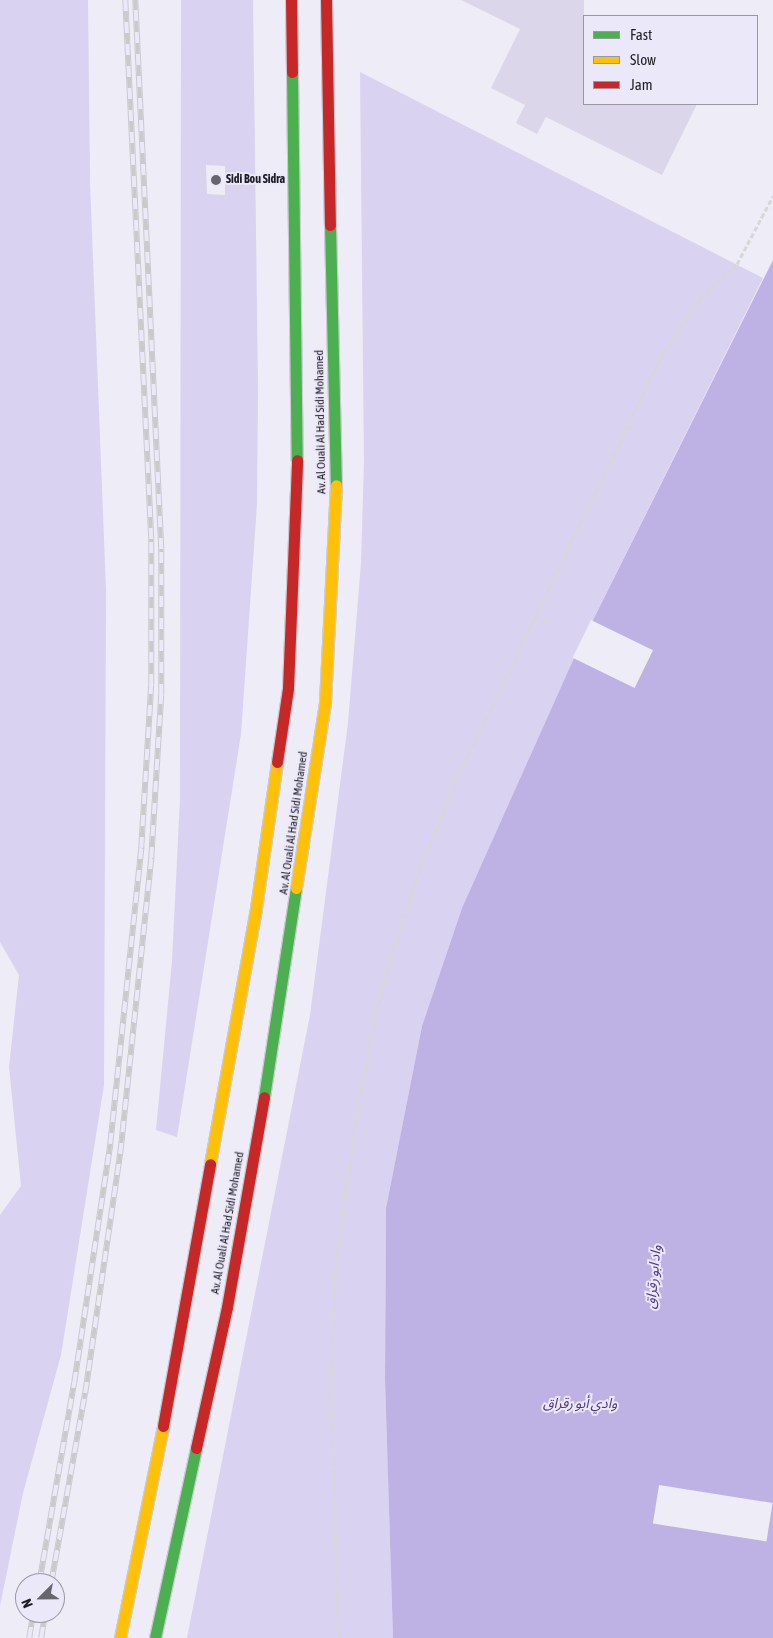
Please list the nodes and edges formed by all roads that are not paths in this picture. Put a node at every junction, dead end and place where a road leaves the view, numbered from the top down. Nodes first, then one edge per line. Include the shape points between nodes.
1 (291, 0) edge
2 (326, 0) edge
3 (120, 1638) edge
4 (155, 1638) edge

1 - 3 street, Av. Al Ouali Al Had Sidi Mohamed via 297,490 287,697 253,925 154,1475
2 - 4 street, Av. Al Ouali Al Had Sidi Mohamed via 336,502 325,702 256,1148 225,1317

